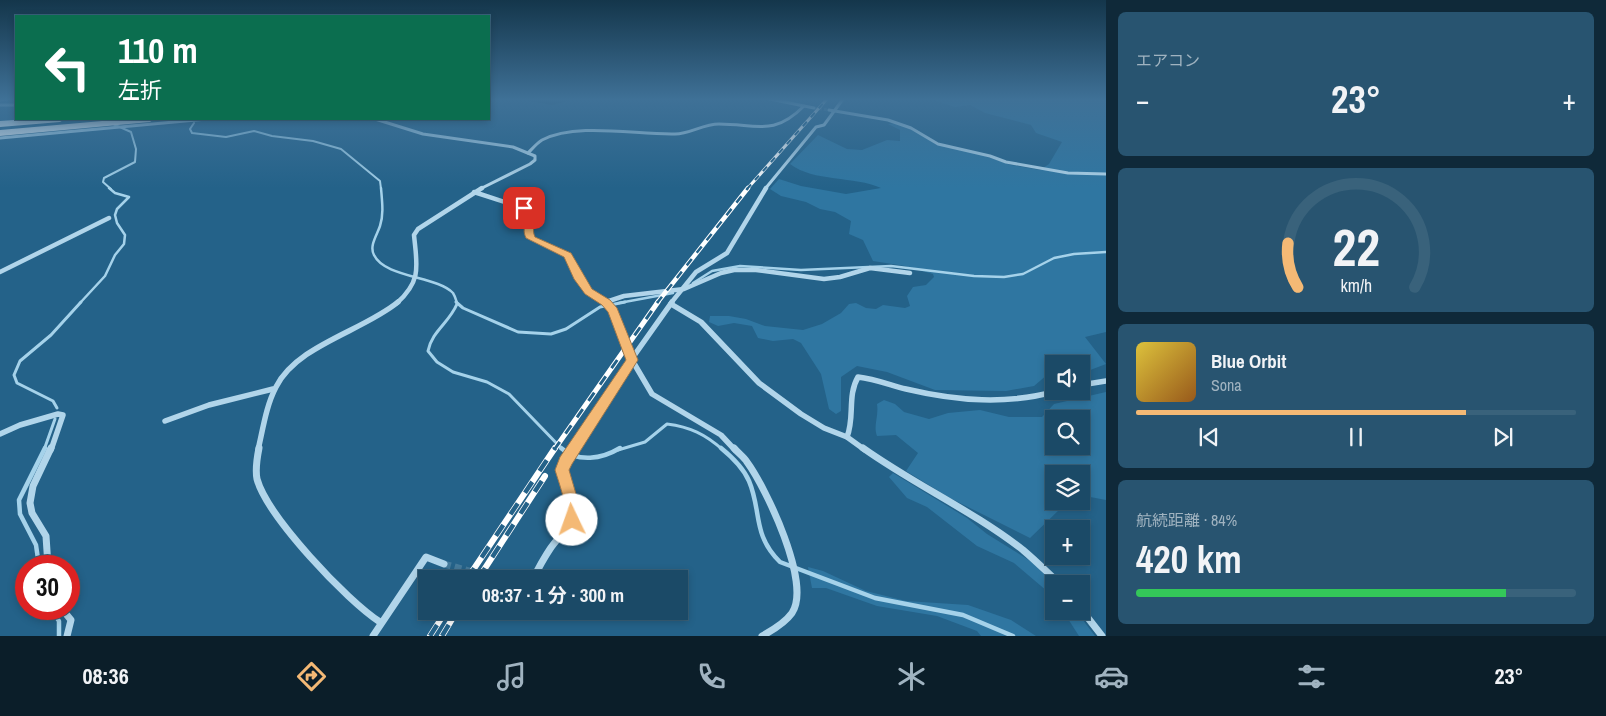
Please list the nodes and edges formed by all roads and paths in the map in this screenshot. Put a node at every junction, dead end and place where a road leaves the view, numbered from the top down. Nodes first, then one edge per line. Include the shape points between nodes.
1 (47, 129) edge
2 (115, 129) edge
3 (406, 129) edge
4 (697, 129) edge
5 (815, 129) edge
6 (912, 129) edge
7 (0, 133) edge
8 (0, 138) edge
9 (528, 153) junction
10 (1106, 174) edge
11 (474, 192) junction
12 (109, 218) dead end
13 (0, 272) edge
14 (910, 273) dead end
15 (683, 289) junction
16 (606, 302) junction
17 (671, 304) junction
18 (632, 360) junction
19 (1106, 381) edge
20 (1090, 384) edge
21 (273, 389) junction
22 (1045, 395) edge
23 (165, 421) dead end
24 (0, 434) edge
25 (847, 437) junction
26 (48, 555) edge
27 (444, 564) tunnel mouth
28 (538, 570) edge
29 (1050, 575) edge
30 (71, 620) edge
31 (1090, 620) edge
32 (380, 622) junction
33 (67, 636) edge
34 (373, 636) edge
35 (762, 636) edge
36 (1102, 636) edge

1 - 7 highway
2 - 8 street
3 - 9 street
4 - 9 street via 684,134 572,132 550,136
5 - 15 street via 771,180 727,253 694,274
6 - 10 street via 938,144 1006,162 1068,172
9 - 11 street via 535,156 535,160
11 - 16 street via 524,208 530,213 532,219 528,233 531,238 568,256 589,292
11 - 21 street via 418,229 414,235 419,268 405,295 384,314 328,342 292,365
12 - 13 street
14 - 15 street via 866,269 840,278 803,279 734,270 716,274
15 - 16 street
15 - 17 street
16 - 18 street via 614,310
17 - 18 street
17 - 25 street via 701,322 759,383 801,414
18 - 28 street via 562,470 570,494 572,520 551,546
18 - 35 street via 652,394 720,435 738,451 748,462 764,492 790,551 796,572 797,597 793,612 778,627
19 - 20 street
21 - 23 street via 208,405
21 - 32 street via 257,463 257,477 264,494 308,557
22 - 25 street via 1001,402 948,397 858,377 852,385 852,427
24 - 26 street via 30,422 63,415 58,437 30,498 31,512 46,535
25 - 29 street via 1022,550
27 - 32 street via 426,557
30 - 33 street
31 - 36 street
32 - 34 street

